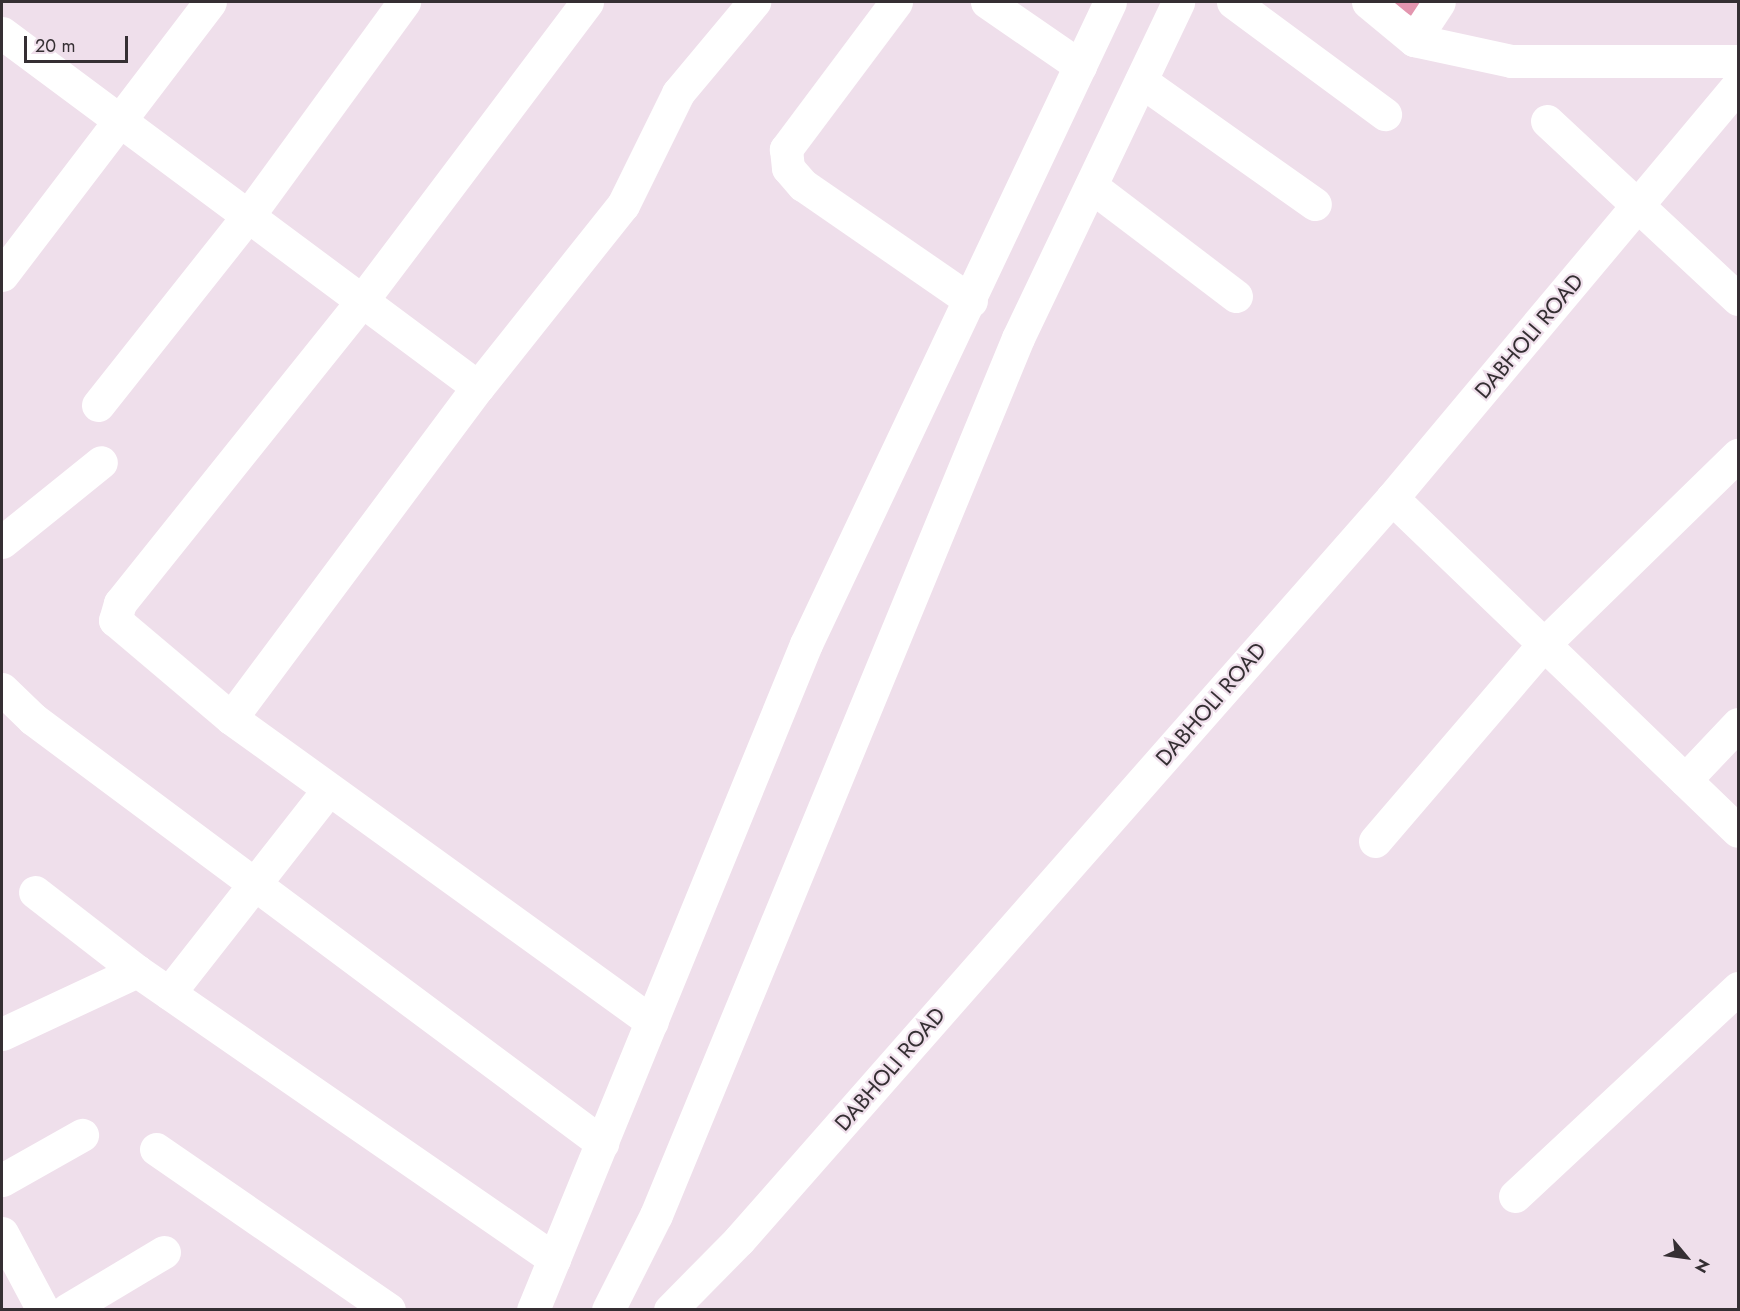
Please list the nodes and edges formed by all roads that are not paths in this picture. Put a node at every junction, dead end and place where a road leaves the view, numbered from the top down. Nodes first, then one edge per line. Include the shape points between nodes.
1 (210, 2) edge
2 (404, 2) edge
3 (587, 2) edge
4 (754, 2) edge
5 (896, 2) edge
6 (987, 2) edge
7 (1110, 2) edge
8 (1178, 2) edge
9 (1233, 2) edge
10 (1368, 2) edge
11 (1439, 2) edge
12 (2, 33) edge
13 (1414, 40) junction
14 (1738, 62) edge
15 (1080, 66) junction
16 (1141, 81) junction
17 (1738, 85) edge
18 (1385, 114) dead end
19 (118, 120) junction
20 (1547, 121) dead end
21 (1091, 186) junction
22 (1315, 204) dead end
23 (1636, 207) junction
24 (248, 216) junction
25 (2, 275) edge
26 (1236, 296) dead end
27 (1738, 299) edge
28 (362, 301) junction
29 (971, 301) junction
30 (478, 387) junction
31 (98, 405) dead end
32 (1738, 455) edge
33 (100, 462) dead end
34 (1392, 498) junction
35 (2, 542) edge
36 (1544, 644) junction
37 (2, 689) edge
38 (231, 718) junction
39 (1738, 724) edge
40 (1685, 780) junction
41 (329, 789) junction
42 (1738, 831) edge
43 (1375, 841) dead end
44 (254, 883) junction
45 (35, 892) dead end
46 (137, 971) junction
47 (1738, 988) edge
48 (169, 993) junction
49 (652, 1022) junction
50 (2, 1034) edge
51 (82, 1135) dead end
52 (602, 1143) junction
53 (156, 1149) dead end
54 (2, 1180) edge
55 (1515, 1196) dead end
56 (2, 1233) edge
57 (164, 1252) dead end
58 (554, 1259) junction
59 (43, 1310) edge
60 (66, 1310) edge
61 (389, 1310) edge
62 (533, 1310) edge
63 (608, 1310) edge
64 (670, 1310) edge

1 - 19 street
2 - 24 street
3 - 28 street
4 - 30 street via 678,93 623,205
5 - 29 street via 786,149 788,168 803,185
6 - 15 street
7 - 15 street
8 - 16 street
9 - 18 street
10 - 13 street
11 - 13 street
12 - 19 street
13 - 14 street via 1511,61
15 - 29 street
16 - 21 street
16 - 22 street
17 - 23 street, DABHOLI ROAD
19 - 24 street
19 - 25 street
20 - 23 street
21 - 26 street
21 - 63 street via 1009,359 656,1215
23 - 27 street
23 - 34 street, DABHOLI ROAD
24 - 28 street
24 - 31 street
28 - 30 street
28 - 38 street via 120,603 114,620
29 - 49 street via 806,644
30 - 38 street
32 - 36 street
33 - 35 street
34 - 36 street
34 - 64 street, DABHOLI ROAD via 739,1240
36 - 40 street
36 - 43 street
37 - 44 street
38 - 41 street
39 - 40 street
40 - 42 street
41 - 44 street
41 - 49 street
44 - 48 street
44 - 52 street
45 - 46 street
46 - 48 street
46 - 50 street
47 - 55 street
48 - 58 street
49 - 52 street
51 - 54 street
52 - 58 street
53 - 61 street
56 - 59 street
57 - 60 street
58 - 62 street

